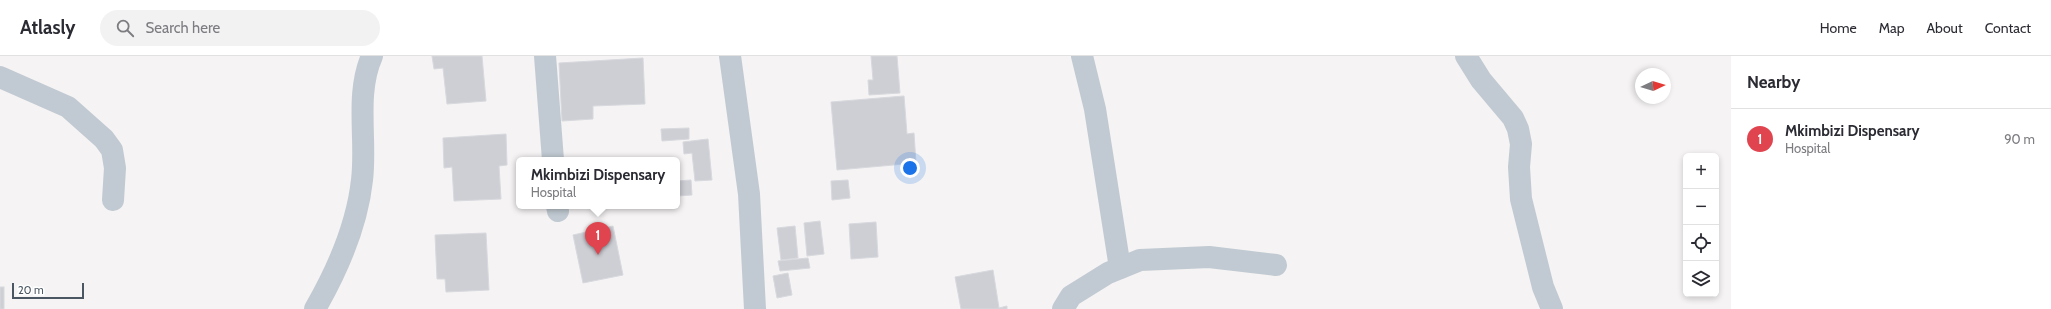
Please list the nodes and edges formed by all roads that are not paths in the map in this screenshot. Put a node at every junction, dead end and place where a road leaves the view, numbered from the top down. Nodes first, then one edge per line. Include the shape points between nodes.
1 (372, 56) edge
2 (545, 56) edge
3 (730, 56) edge
4 (1082, 56) edge
5 (1466, 56) edge
6 (0, 77) edge
7 (553, 157) edge
8 (113, 200) dead end
9 (1276, 265) dead end
10 (1120, 268) junction
11 (315, 309) edge
12 (755, 309) edge
13 (1063, 309) edge
14 (1552, 309) edge

1 - 11 street via 366,70 362,180 357,211 337,266
2 - 7 street
3 - 12 street via 750,194
4 - 10 street via 1095,109
5 - 14 street via 1481,80 1513,118 1518,129 1521,144 1520,200 1543,287
6 - 8 street via 68,107 104,139 112,150 115,168
9 - 10 street via 1210,257 1140,260
10 - 13 street via 1071,296

